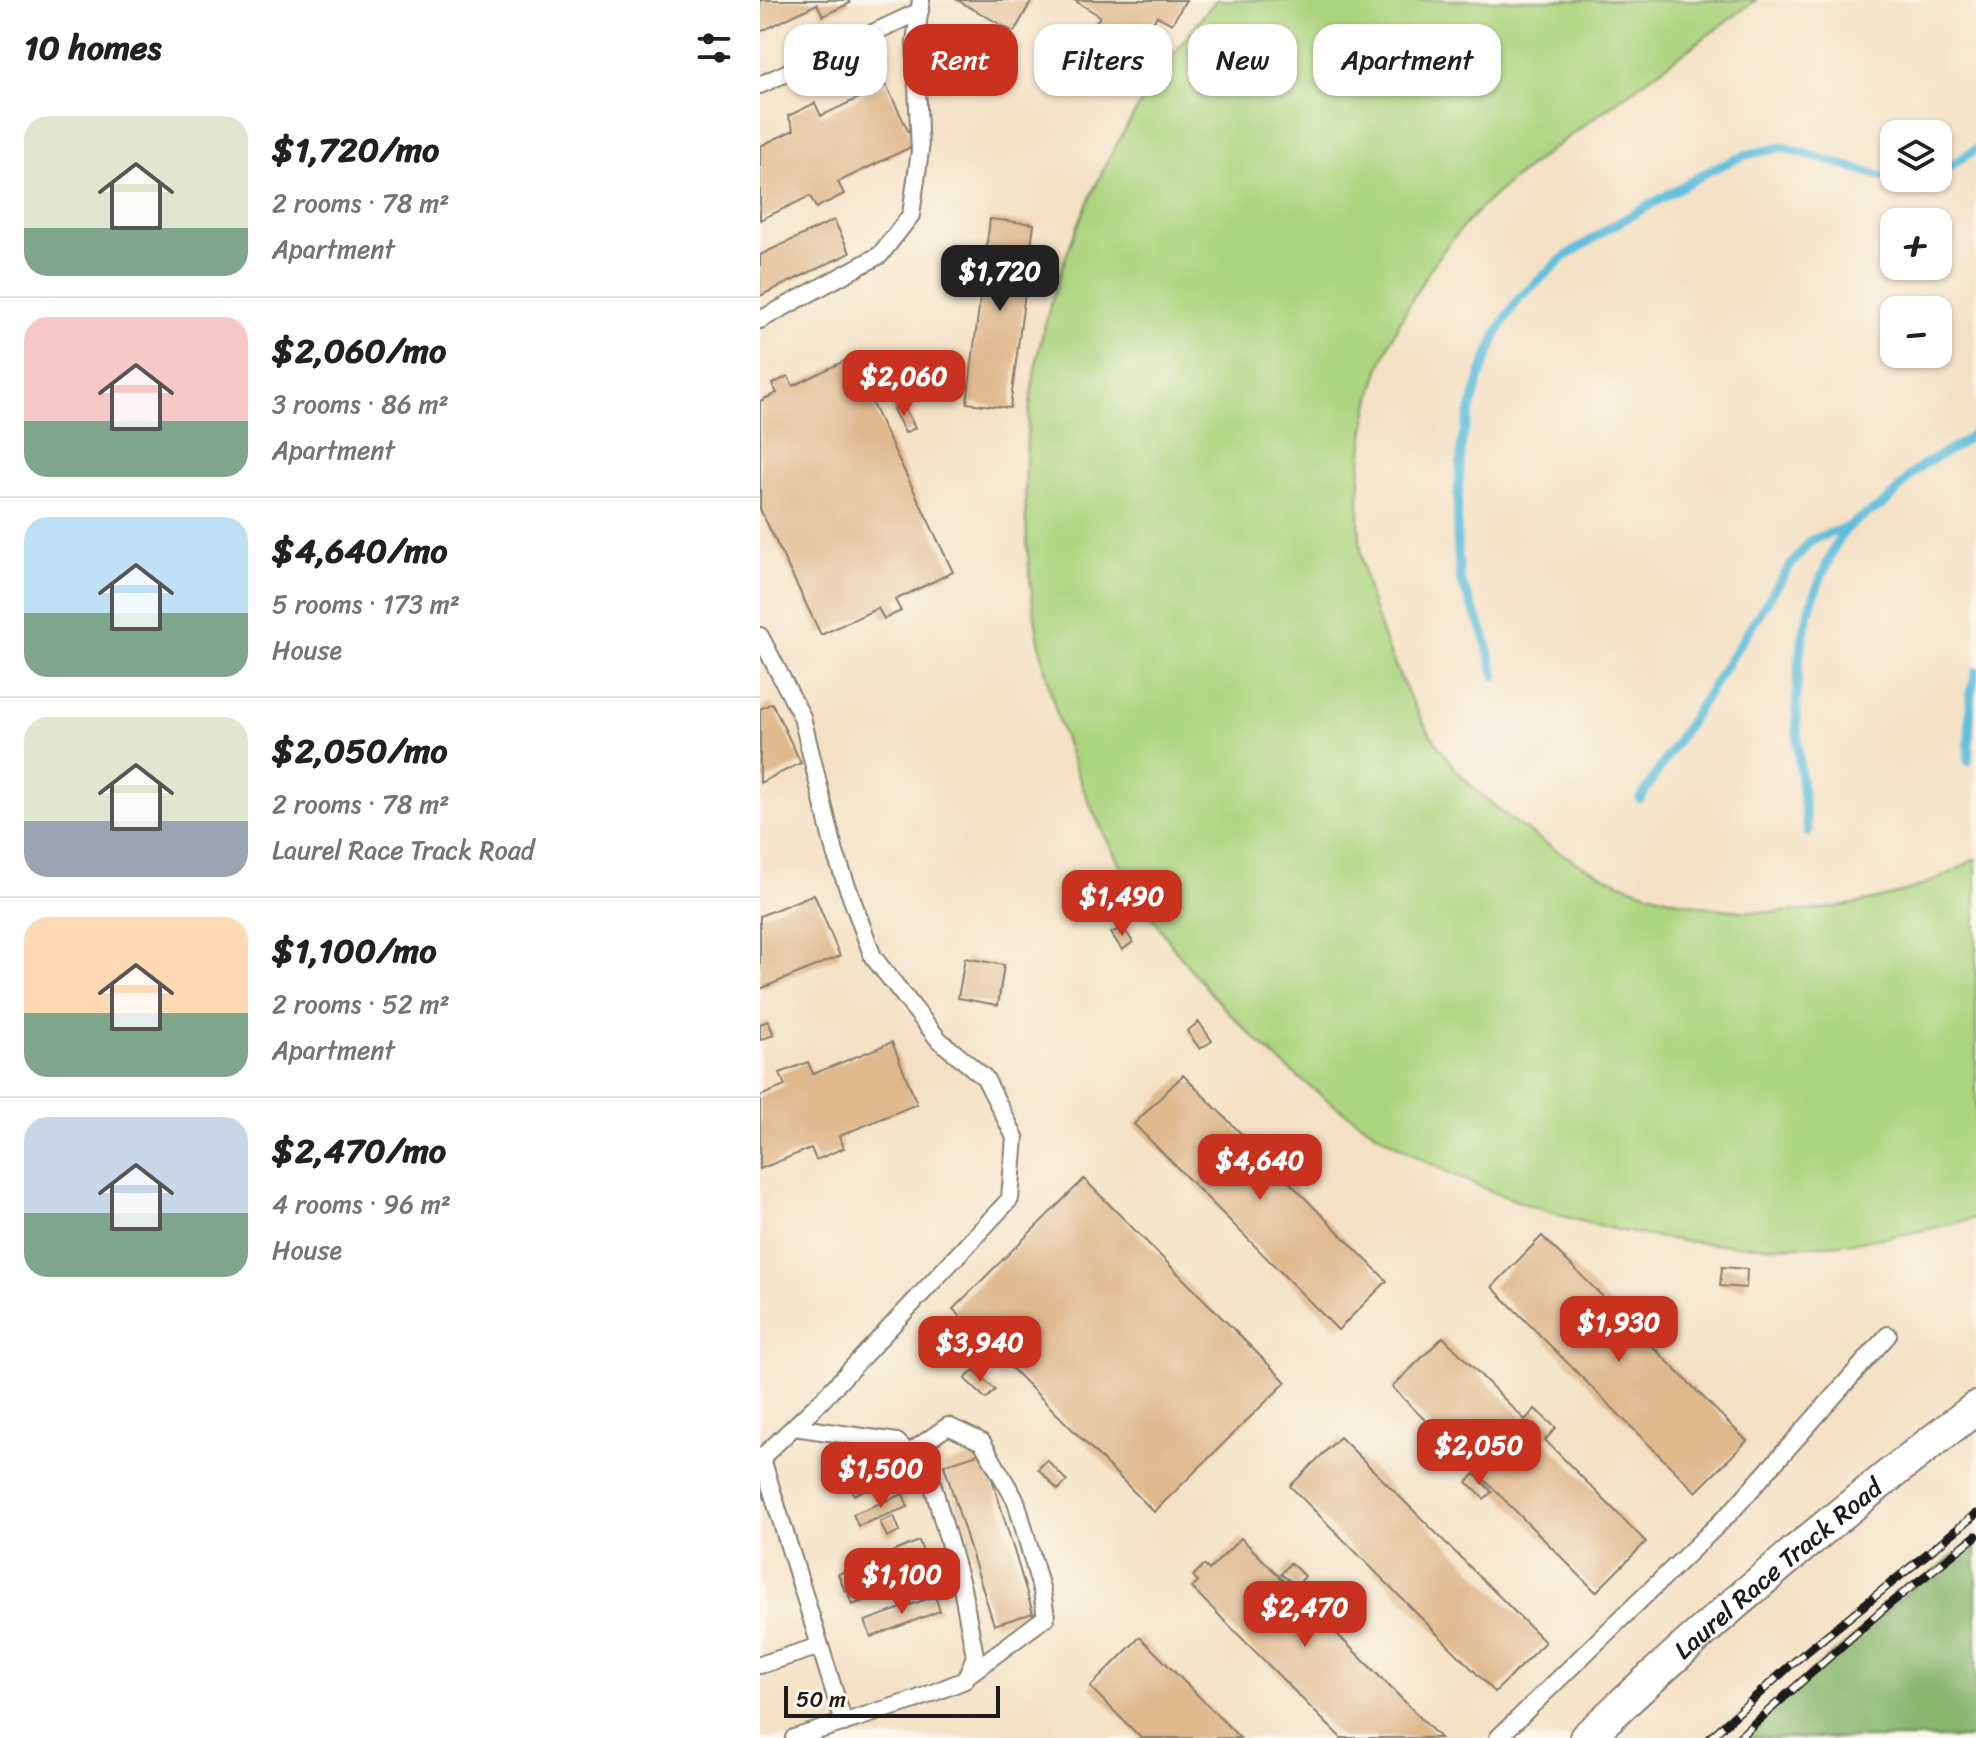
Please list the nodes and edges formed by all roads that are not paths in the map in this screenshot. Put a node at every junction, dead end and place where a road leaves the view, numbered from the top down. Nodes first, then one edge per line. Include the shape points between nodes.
1 (920, 6) edge
2 (760, 85) edge
3 (760, 320) edge
4 (760, 636) edge
5 (1888, 1335) dead end
6 (1976, 1408) edge
7 (794, 1427) junction
8 (909, 1453) junction
9 (761, 1459) edge
10 (820, 1646) junction
11 (760, 1665) edge
12 (967, 1676) junction
13 (844, 1723) junction
14 (794, 1738) edge
15 (1498, 1738) edge
16 (1586, 1738) edge

1 - 2 lane
1 - 3 lane via 915,42 920,151 911,215 880,255
4 - 7 lane via 802,717 835,853 873,957 939,1040 985,1078 1015,1137 1010,1199
5 - 15 lane via 1732,1511
6 - 16 street, Laurel Race Track Road via 1892,1472
7 - 8 lane via 897,1442
7 - 9 lane
8 - 12 lane via 929,1472 962,1588 975,1656
8 - 12 lane via 948,1426 982,1442 1016,1501 1042,1592 1046,1617
9 - 10 lane
10 - 11 lane
10 - 13 lane
12 - 13 lane
13 - 14 lane

